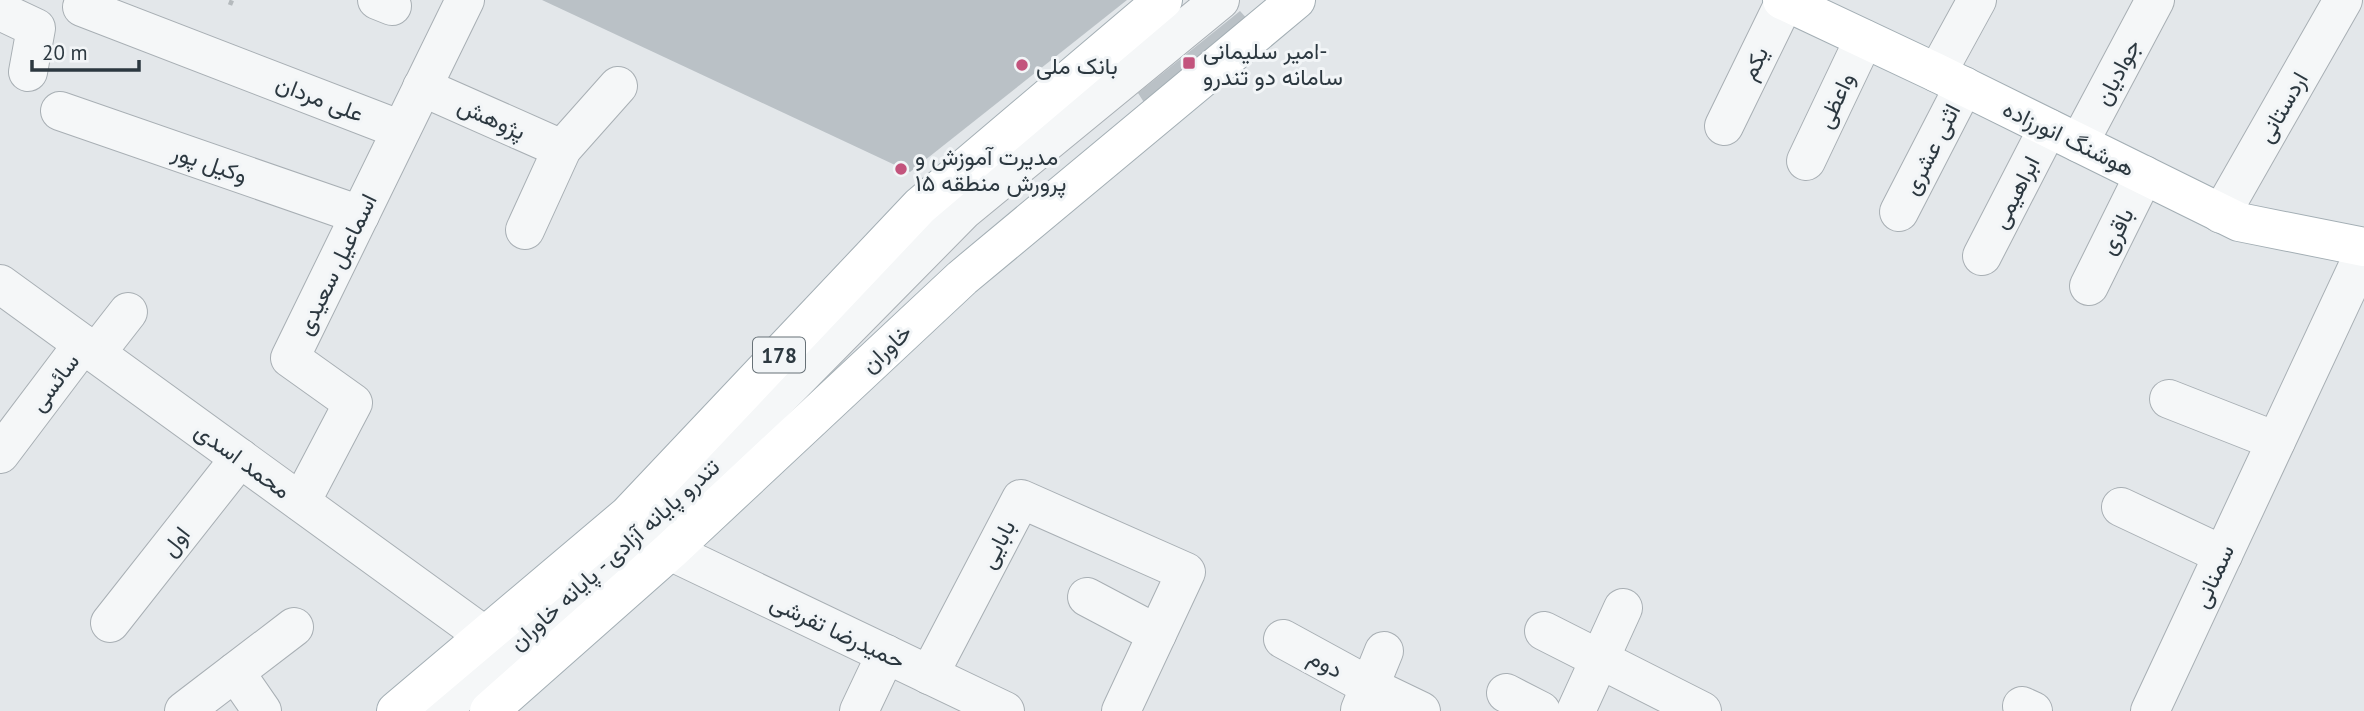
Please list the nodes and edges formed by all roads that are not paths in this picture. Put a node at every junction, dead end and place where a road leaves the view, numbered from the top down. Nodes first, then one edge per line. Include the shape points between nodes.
1 (465, 0) edge
2 (1163, 0) edge
3 (1220, 0) edge
4 (1296, 0) edge
5 (1976, 0) edge
6 (2154, 0) edge
7 (2343, 0) edge
8 (1784, 1) edge
9 (82, 7) dead end
10 (0, 11) edge
11 (1864, 39) junction
12 (28, 72) dead end
13 (1950, 79) junction
14 (618, 86) dead end
15 (422, 87) junction
16 (60, 111) dead end
17 (1724, 125) dead end
18 (401, 130) junction
19 (2064, 135) junction
20 (562, 149) junction
21 (1807, 161) dead end
22 (2144, 175) junction
23 (1899, 212) dead end
24 (2221, 214) junction
25 (360, 215) junction
26 (525, 230) dead end
27 (2364, 247) edge
28 (2364, 253) edge
29 (1982, 256) dead end
30 (0, 284) edge
31 (2089, 286) dead end
32 (128, 312) dead end
33 (89, 348) junction
34 (2169, 399) dead end
35 (2276, 442) junction
36 (0, 454) edge
37 (240, 458) junction
38 (301, 502) junction
39 (2121, 508) dead end
40 (670, 551) junction
41 (2223, 555) junction
42 (1087, 597) dead end
43 (1623, 608) dead end
44 (110, 623) dead end
45 (294, 627) dead end
46 (1544, 631) dead end
47 (1157, 634) junction
48 (485, 636) junction
49 (1283, 639) dead end
50 (1384, 651) dead end
51 (886, 654) junction
52 (1600, 659) junction
53 (235, 672) junction
54 (929, 675) junction
55 (1506, 693) dead end
56 (1364, 699) edge
57 (184, 711) edge
58 (262, 711) edge
59 (396, 711) edge
60 (440, 711) edge
61 (489, 711) edge
62 (859, 711) edge
63 (1006, 711) edge
64 (1121, 711) edge
65 (1422, 711) edge
66 (1541, 711) edge
67 (1576, 711) edge
68 (1702, 711) edge
69 (2150, 711) edge

1 - 15 street, اسماعیل سعیدی
2 - 48 main road, 178 via 920,206 628,515
3 - 60 street, تندرو پایانه آزادی - پایانه خاوران via 964,210 660,518
4 - 40 main road, خاوران via 962,278
5 - 13 street, اثنی عشری
6 - 19 street, جوادیان
7 - 24 street, اردستانی
8 - 11 main road, هوشنگ انورزاده
8 - 17 street, یکم
9 - 18 street, علی مردان
10 - 12 street via 36,28
11 - 13 main road, هوشنگ انورزاده
11 - 21 street, واعظی
13 - 19 main road, هوشنگ انورزاده
13 - 23 street, اثنی عشری
14 - 20 street
15 - 18 street, اسماعیل سعیدی
15 - 20 street, پژوهش
16 - 25 street, وکیل پور
18 - 25 street, اسماعیل سعیدی
19 - 22 main road, هوشنگ انورزاده
19 - 29 street, ابراهیمی
20 - 26 street
22 - 24 main road, هوشنگ انورزاده
22 - 31 street, باقری
24 - 27 main road, هوشنگ انورزاده via 2239,222
25 - 38 street, اسماعیل سعیدی via 290,358 353,402
28 - 35 street, سمنانی
30 - 33 street, محمد اسدی
32 - 33 street
33 - 36 street, سائسی
33 - 37 street, محمد اسدی
34 - 35 street
35 - 41 street, سمنانی
37 - 38 street, محمد اسدی
37 - 44 street, اول
38 - 48 street, محمد اسدی
39 - 41 street
40 - 51 street, حمیدرضا تفرشی
40 - 61 main road, خاوران
41 - 69 street, سمنانی
42 - 47 street
43 - 52 street
45 - 53 street
46 - 52 street
47 - 54 street, بابایی via 1186,572 1021,499
47 - 64 street
48 - 59 main road, 178
49 - 56 street, دوم
50 - 56 street
51 - 54 street, حمیدرضا تفرشی
51 - 62 street
52 - 67 street
52 - 68 street
53 - 57 street
53 - 58 street
54 - 63 street, حمیدرضا تفرشی
55 - 66 street
56 - 65 street

